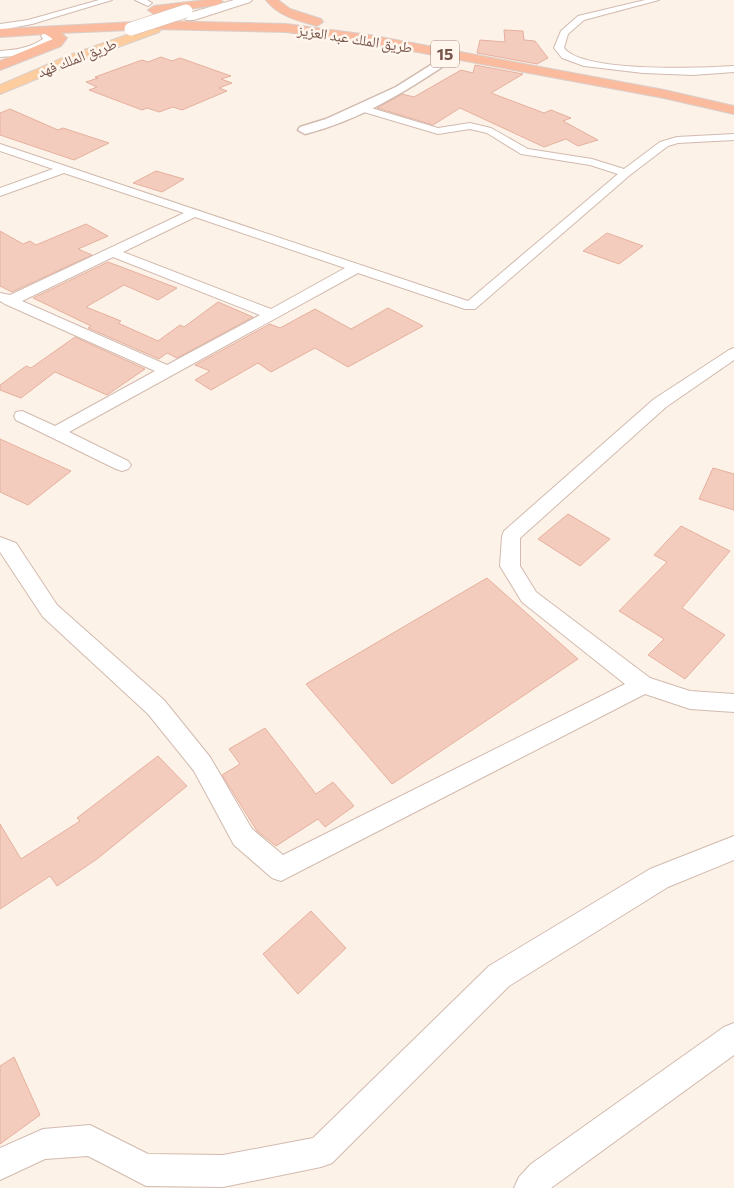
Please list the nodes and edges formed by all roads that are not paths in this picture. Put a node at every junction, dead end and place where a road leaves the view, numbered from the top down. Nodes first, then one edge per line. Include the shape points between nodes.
1 (108, 0) edge
2 (246, 0) edge
3 (272, 0) edge
4 (655, 0) edge
5 (220, 1) edge
6 (148, 3) dead end
7 (138, 6) edge
8 (188, 14) junction
9 (118, 15) dead end
10 (0, 27) edge
11 (42, 32) junction
12 (130, 32) junction
13 (0, 33) edge
14 (448, 51) junction
15 (0, 54) edge
16 (565, 56) junction
17 (0, 66) edge
18 (556, 67) junction
19 (734, 69) edge
20 (722, 70) junction
21 (734, 74) edge
22 (0, 80) edge
23 (0, 90) edge
24 (734, 100) edge
25 (361, 108) junction
26 (734, 110) edge
27 (305, 130) dead end
28 (734, 137) edge
29 (0, 147) edge
30 (63, 169) junction
31 (626, 173) junction
32 (0, 192) edge
33 (194, 213) junction
34 (112, 252) junction
35 (356, 268) junction
36 (5, 299) edge
37 (271, 314) junction
38 (734, 353) edge
39 (167, 372) junction
40 (22, 416) dead end
41 (56, 432) junction
42 (122, 464) dead end
43 (0, 544) edge
44 (642, 685) junction
45 (734, 704) edge
46 (734, 848) edge
47 (734, 1037) edge
48 (0, 1164) edge
49 (530, 1188) edge

1 - 10 street
2 - 8 main road
3 - 14 highway via 275,5 317,22
4 - 16 street via 581,18 564,33 559,48
5 - 7 highway
5 - 8 main road
6 - 7 street
8 - 12 main road, bridge
8 - 12 main road, طريق الملك فهد via 155,29
9 - 10 highway
10 - 14 highway, طريق الملك عبد العزيز / 15 via 249,20 335,27
11 - 13 highway, طريق الملك عبد العزيز / 15
11 - 14 highway, طريق الملك عبد العزيز / 15 via 154,25 278,28
11 - 15 street via 48,40 43,44 19,53
11 - 17 highway via 61,38 57,43
12 - 14 highway via 167,37 320,38 427,54
12 - 22 main road, طريق الملك فهد via 55,56
12 - 23 main road, طريق الملك فهد
14 - 18 highway, طريق الملك عبد العزيز / 15
14 - 25 street via 400,90
14 - 26 highway, طريق الملك عبد العزيز / 15
16 - 18 street
16 - 20 street via 584,63 643,70
18 - 24 highway, طريق الملك عبد العزيز / 15
19 - 20 street
20 - 21 street
25 - 27 street
25 - 31 street via 438,131 470,126 491,131 525,152 592,162
28 - 31 street via 677,140 664,144
29 - 30 street
30 - 32 street
30 - 33 street
31 - 35 street via 470,306
33 - 34 street
33 - 35 street
34 - 36 street
34 - 37 street
35 - 37 street
36 - 39 street
37 - 39 street
38 - 44 street via 660,403 511,536 510,566 530,597
39 - 41 street
40 - 41 street
41 - 42 street
43 - 44 street via 9,548 50,612 156,707 202,764 243,837 281,869
44 - 45 street via 690,700
46 - 48 street via 659,878 498,976 321,1152 223,1171 146,1170 90,1140 43,1144
47 - 49 street via 542,1176

